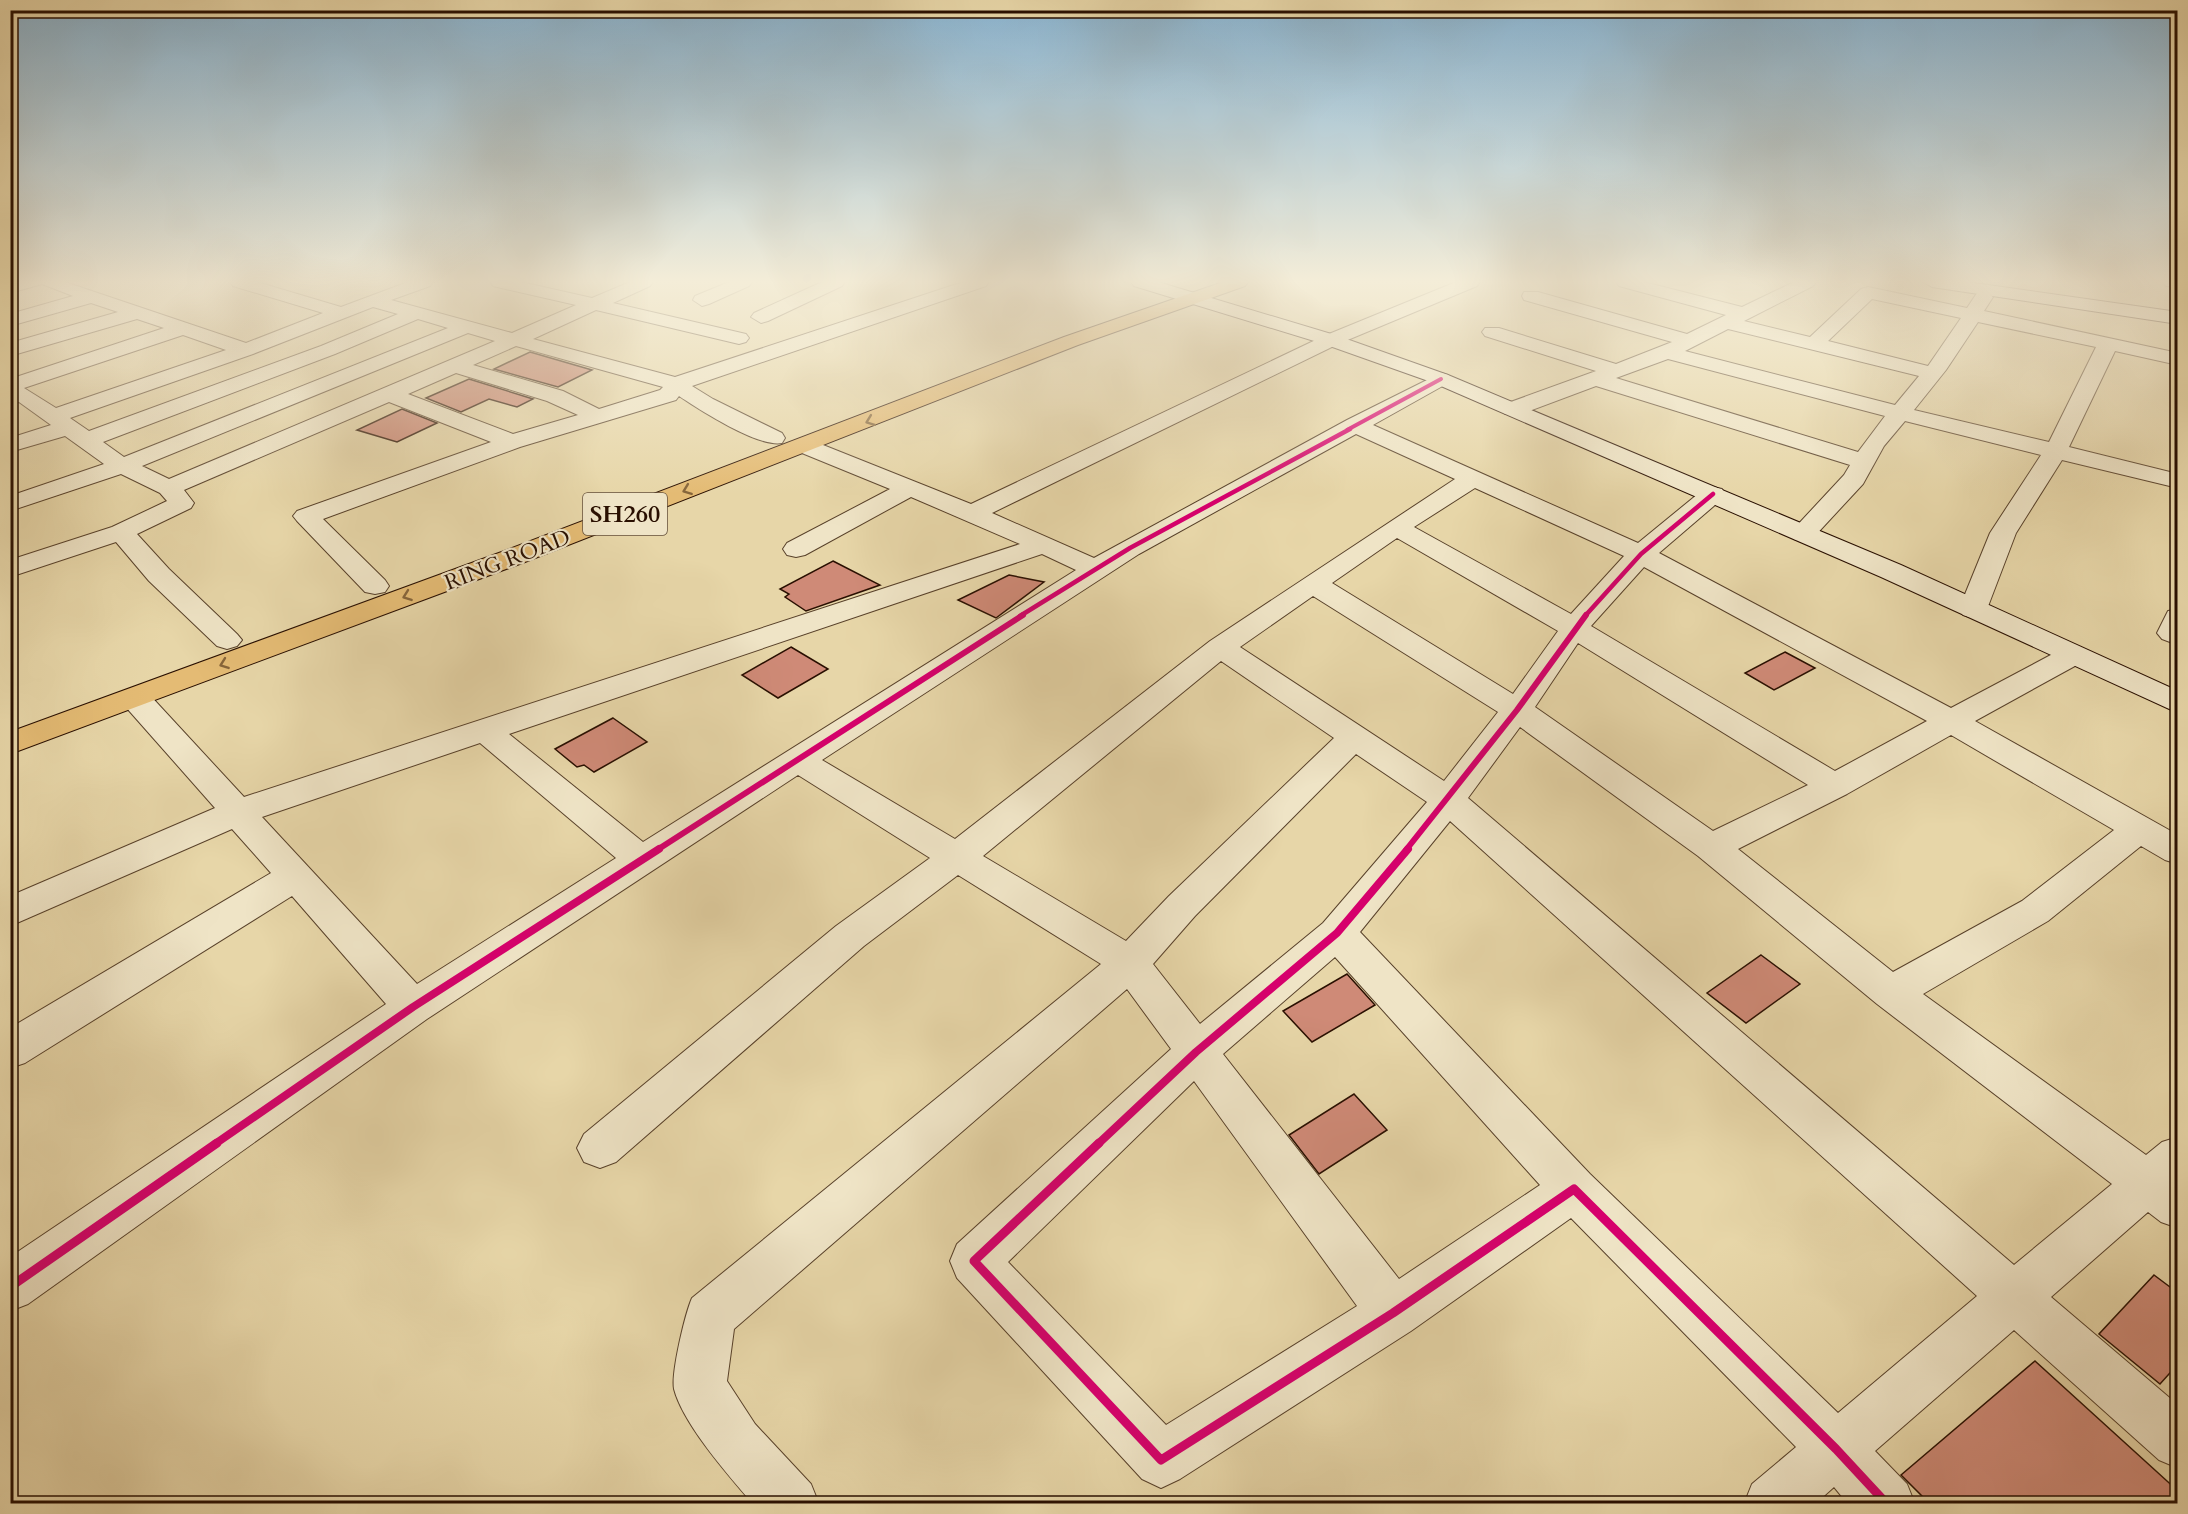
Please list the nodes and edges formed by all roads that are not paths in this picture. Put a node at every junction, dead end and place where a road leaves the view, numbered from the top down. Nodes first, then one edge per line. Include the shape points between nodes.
1 (118, 353) edge
2 (240, 353) edge
3 (319, 353) edge
4 (403, 353) edge
5 (483, 353) edge
6 (559, 353) edge
7 (769, 353) edge
8 (1012, 353) edge
9 (1034, 353) edge
10 (1304, 353) edge
11 (1366, 353) edge
12 (1547, 353) edge
13 (1665, 353) edge
14 (1669, 353) edge
15 (1850, 353) edge
16 (1946, 353) edge
17 (2103, 353) edge
18 (2150, 353) edge
19 (2178, 359) edge
20 (453, 366) junction
21 (1933, 373) junction
22 (1607, 375) junction
23 (1441, 379) junction
24 (676, 384) junction
25 (14, 391) edge
26 (388, 394) junction
27 (1513, 409) junction
28 (1899, 413) junction
29 (597, 416) junction
30 (1356, 424) junction
31 (70, 428) junction
32 (774, 438) junction
33 (512, 442) junction
34 (10, 446) edge
35 (805, 446) junction
36 (2056, 450) junction
37 (1864, 462) junction
38 (122, 466) junction
39 (1472, 479) junction
40 (2178, 481) edge
41 (169, 488) junction
42 (909, 488) junction
43 (1713, 494) junction
44 (10, 504) edge
45 (972, 513) junction
46 (1396, 527) junction
47 (121, 532) junction
48 (1803, 533) junction
49 (1041, 546) junction
50 (796, 549) dead end
51 (1641, 554) junction
52 (10, 569) edge
53 (1096, 569) junction
54 (1315, 585) junction
55 (375, 586) junction
56 (1973, 609) junction
57 (2178, 617) edge
58 (1574, 628) junction
59 (2178, 636) edge
60 (227, 640) junction
61 (1220, 647) junction
62 (2073, 654) junction
63 (135, 698) junction
64 (2178, 703) edge
65 (1516, 710) junction
66 (10, 719) edge
67 (1951, 721) junction
68 (484, 730) junction
69 (1354, 737) junction
70 (10, 744) edge
71 (796, 759) junction
72 (1835, 786) junction
73 (1448, 800) junction
74 (238, 812) junction
75 (2139, 829) junction
76 (1711, 847) junction
77 (2178, 851) edge
78 (957, 856) junction
79 (640, 859) junction
80 (296, 876) junction
81 (10, 912) edge
82 (1337, 933) junction
83 (1130, 963) junction
84 (1892, 993) junction
85 (413, 1006) junction
86 (10, 1050) edge
87 (1196, 1052) junction
88 (600, 1148) dead end
89 (2167, 1182) edge
90 (1574, 1189) junction
91 (10, 1287) edge
92 (2013, 1298) junction
93 (1393, 1313) junction
94 (2178, 1442) edge
95 (1836, 1449) junction
96 (791, 1503) edge
97 (1772, 1503) edge
98 (1887, 1503) edge

1 - 25 street
2 - 31 street
3 - 31 street
4 - 38 street
5 - 20 street
6 - 24 street
7 - 24 street
8 - 32 highway, RING ROAD / SH260
9 -> 35 highway, RING ROAD / SH260
10 - 45 street
11 - 23 street
12 - 22 street
13 - 22 street
14 - 28 street
15 - 21 street
16 - 21 street
17 - 36 street
18 - 19 street
20 - 26 street
20 - 29 street via 555,396
21 - 28 street
22 - 27 street
22 - 37 street
23 - 27 street
23 - 30 street
24 - 29 street via 668,395
24 - 32 street via 705,404
25 - 31 street
26 - 33 street
26 - 41 street
27 - 43 street
28 - 36 street
28 - 37 street
29 - 33 street
30 - 39 street
30 - 53 street
31 - 34 street
31 - 38 street
32 - 55 highway, RING ROAD / SH260
33 - 55 street via 306,516
35 - 42 street
35 -> 63 highway, RING ROAD / SH260
36 - 40 street
36 - 56 street via 2003,533
37 - 48 street via 1854,479
38 - 41 street
38 - 44 street
39 - 46 street
39 - 51 street
41 - 47 street via 182,503
42 - 45 street
42 - 50 street
43 - 48 street
43 - 51 street
45 - 49 street
46 - 54 street
46 - 58 street
47 - 52 street
47 - 60 street via 159,575
48 - 56 street
49 - 53 street
49 - 68 street
51 - 58 street
51 - 67 street
53 - 71 street
54 - 61 street
54 - 65 street
55 - 60 highway, RING ROAD / SH260
56 - 62 street
57 - 59 street via 2172,633
58 - 65 street
58 - 72 street
60 - 66 highway, RING ROAD / SH260
61 - 69 street
61 - 78 street
62 - 64 street
62 - 67 street
63 - 70 highway, RING ROAD / SH260
63 - 74 street
65 - 73 street
65 - 76 street
67 - 72 street
67 - 75 street
68 - 74 street
68 - 79 street
69 - 73 street
69 - 83 street via 1182,906
71 - 78 street
71 - 79 street
72 - 76 street
73 - 82 street
73 - 92 street
74 - 80 street
74 - 81 street
75 - 77 street
75 - 84 street via 2035,911
76 - 84 street
78 - 83 street
78 - 88 street via 850,936
79 - 85 street
80 - 85 street
80 - 86 street
82 - 87 street
82 - 90 street
83 - 87 street
83 - 96 street via 710,1316 700,1387 736,1443
84 - 89 street
85 - 91 street
87 - 93 street
87 - 93 street via 974,1261 1161,1460
89 - 92 street
90 - 93 street
90 - 95 street
92 - 94 street
92 - 95 street
95 - 97 street
95 - 98 street

